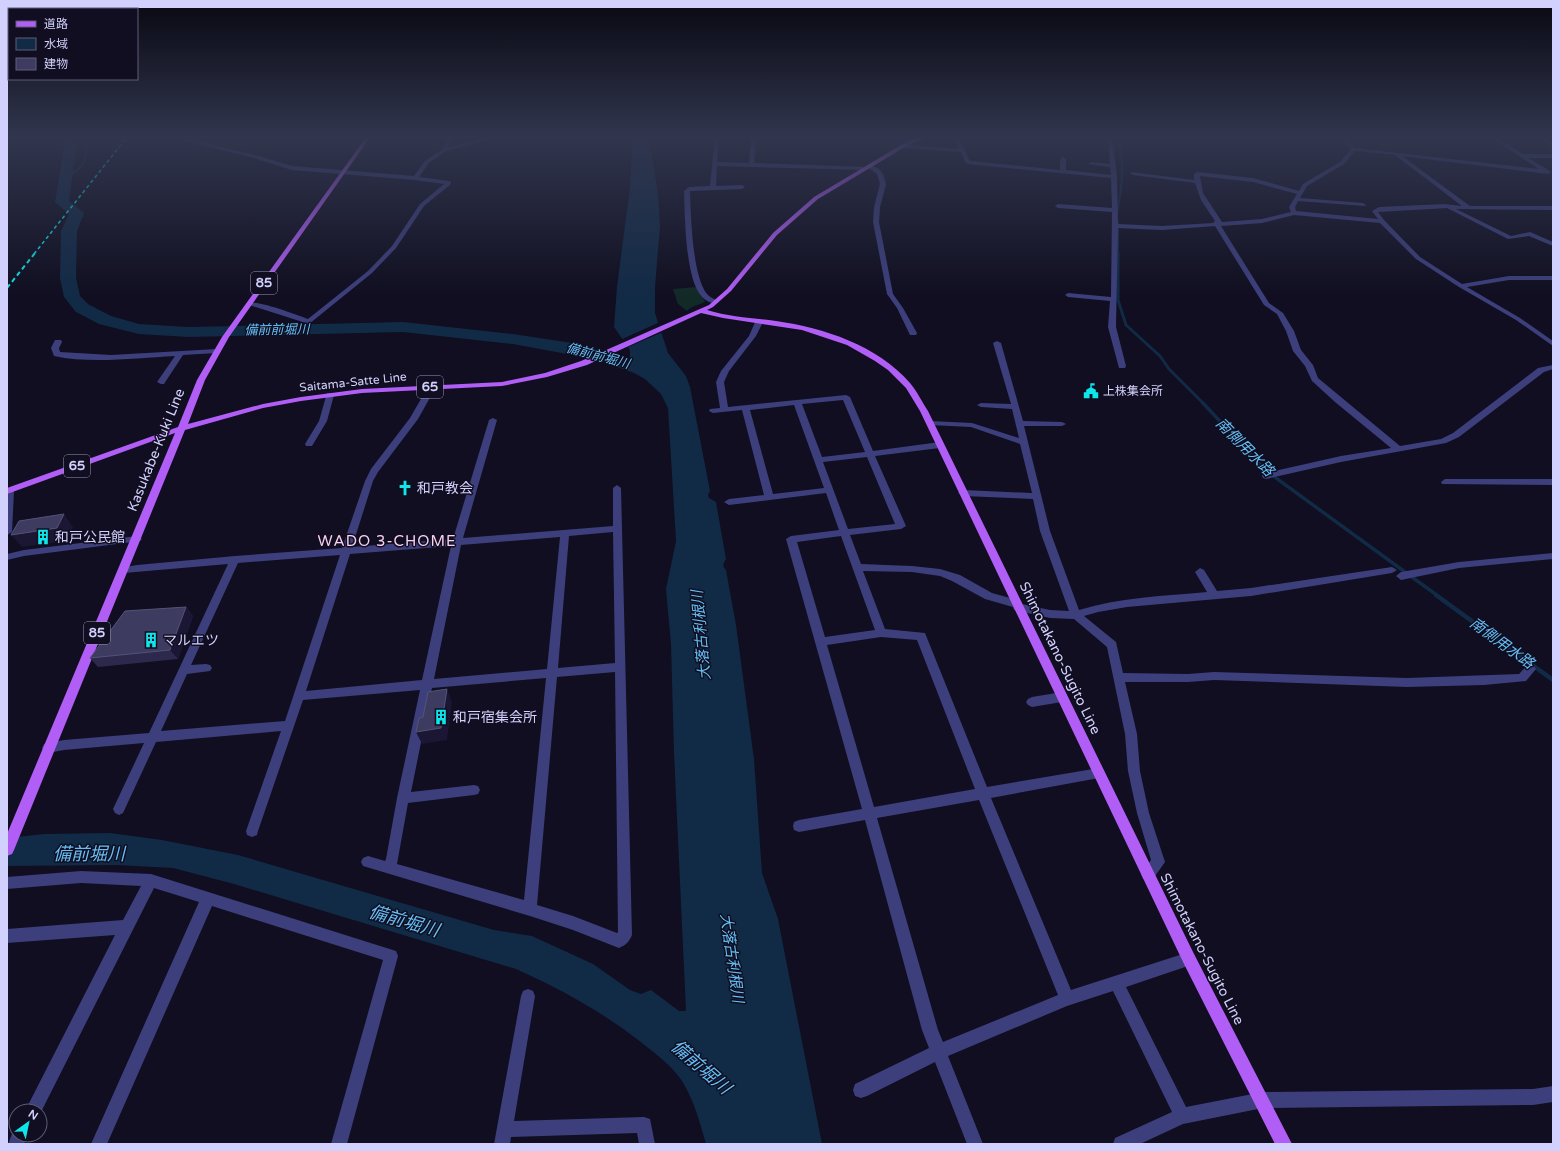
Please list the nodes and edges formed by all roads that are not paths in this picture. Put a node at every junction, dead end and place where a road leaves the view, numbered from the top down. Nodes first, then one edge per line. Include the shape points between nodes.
1 (331, 190) edge
2 (441, 190) edge
3 (688, 190) edge
4 (830, 190) edge
5 (882, 190) edge
6 (1114, 190) edge
7 (1199, 190) edge
8 (1279, 190) edge
9 (1302, 190) edge
10 (1444, 190) edge
11 (1298, 196) junction
12 (1363, 205) dead end
13 (1058, 206) dead end
14 (1444, 206) junction
15 (1469, 208) junction
16 (1553, 208) edge
17 (1114, 210) junction
18 (1294, 213) junction
19 (1382, 221) junction
20 (1218, 223) junction
21 (1115, 226) junction
22 (1553, 244) edge
23 (1553, 278) edge
24 (1461, 286) junction
25 (1068, 295) dead end
26 (1114, 299) junction
27 (716, 302) junction
28 (249, 304) junction
29 (702, 311) junction
30 (759, 322) junction
31 (913, 333) dead end
32 (58, 342) dead end
33 (997, 343) dead end
34 (1553, 344) edge
35 (217, 350) junction
36 (181, 352) junction
37 (1122, 366) dead end
38 (1553, 367) edge
39 (161, 382) dead end
40 (432, 387) junction
41 (330, 395) junction
42 (797, 402) junction
43 (981, 405) dead end
44 (745, 407) junction
45 (1016, 407) junction
46 (724, 410) junction
47 (713, 411) dead end
48 (493, 420) dead end
49 (930, 423) junction
50 (1020, 423) junction
51 (1062, 424) dead end
52 (182, 428) junction
53 (1024, 442) junction
54 (309, 444) dead end
55 (940, 445) junction
56 (1398, 449) junction
57 (869, 454) junction
58 (819, 460) junction
59 (1266, 476) dead end
60 (1445, 482) dead end
61 (1553, 482) edge
62 (617, 488) dead end
63 (829, 490) junction
64 (8, 491) edge
65 (963, 493) junction
66 (769, 496) junction
67 (1036, 496) junction
68 (729, 502) dead end
69 (617, 529) junction
70 (7, 532) edge
71 (565, 533) junction
72 (845, 533) junction
73 (137, 539) junction
74 (457, 542) junction
75 (346, 551) junction
76 (1553, 556) edge
77 (7, 557) edge
78 (235, 559) junction
79 (857, 567) junction
80 (124, 570) junction
81 (1200, 572) dead end
82 (1215, 596) junction
83 (1017, 606) junction
84 (1076, 615) junction
85 (881, 633) junction
86 (821, 642) junction
87 (620, 667) junction
88 (206, 668) dead end
89 (1530, 669) dead end
90 (184, 670) junction
91 (553, 672) junction
92 (1119, 677) junction
93 (427, 684) junction
94 (299, 696) junction
95 (1062, 697) junction
96 (1032, 702) dead end
97 (289, 725) junction
98 (152, 738) junction
99 (48, 748) junction
100 (1099, 773) junction
101 (474, 790) dead end
102 (982, 794) junction
103 (403, 798) junction
104 (119, 809) dead end
105 (870, 814) junction
106 (799, 826) dead end
107 (252, 831) dead end
108 (7, 850) edge
109 (368, 862) dead end
110 (388, 868) junction
111 (1148, 874) junction
112 (151, 880) junction
113 (7, 883) edge
114 (209, 899) junction
115 (530, 909) junction
116 (127, 927) junction
117 (7, 936) edge
118 (1189, 959) junction
119 (1116, 982) junction
120 (528, 996) dead end
121 (1067, 999) junction
122 (938, 1052) junction
123 (861, 1090) dead end
124 (1553, 1094) edge
125 (1263, 1100) junction
126 (36, 1103) edge
127 (1182, 1116) junction
128 (503, 1136) edge
129 (99, 1144) edge
130 (339, 1144) edge
131 (647, 1144) edge
132 (975, 1144) edge
133 (1121, 1144) edge
134 (1284, 1144) edge

1 - 28 main road, Kasukabe-Kuki Line / 85
2 - 28 street via 422,205 394,247 370,272 309,322
3 - 27 street via 689,235 697,277 704,296
4 - 27 main road, Saitama-Satte Line / 65 via 816,198 775,234
5 - 31 street via 876,222 890,294
6 - 17 street
7 - 20 street
8 - 11 street
9 - 11 street
10 - 15 street
11 - 12 street
11 - 18 street via 1292,207
13 - 17 street
14 - 15 street
14 - 19 street via 1379,209 1375,211
14 - 22 street via 1510,238 1530,234
15 - 16 street
17 - 21 street
18 - 19 street
18 - 20 street via 1262,221
19 - 24 street via 1418,258
20 - 21 street via 1162,228
20 - 56 street via 1266,304 1280,313 1297,351 1309,365 1315,379
21 - 26 street
23 - 24 street via 1509,278
24 - 34 street via 1518,319
25 - 26 street
26 - 37 street via 1112,327
27 - 29 main road, Saitama-Satte Line / 65
28 - 35 main road, Kasukabe-Kuki Line / 85
29 - 30 main road, Shimotakano-Sugito Line
29 - 40 main road, Saitama-Satte Line / 65 via 584,363 547,375 484,386
30 - 46 street via 720,382
30 - 49 main road, Shimotakano-Sugito Line via 824,334 867,352 904,381
32 - 36 street via 55,348 57,354 68,356 111,357
33 - 45 street
35 - 36 street
35 - 52 main road, Kasukabe-Kuki Line / 85 via 201,380
36 - 39 street
38 - 56 street via 1541,370 1456,435 1443,441
40 - 41 main road, Saitama-Satte Line / 65
40 - 75 street via 414,419 374,471
41 - 52 main road, Saitama-Satte Line / 65 via 263,406
41 - 54 street via 323,421
42 - 44 street
42 - 57 street via 846,397
42 - 58 street
43 - 45 street
44 - 46 street
44 - 66 street
45 - 50 street
46 - 47 street
48 - 74 street
49 - 53 street via 972,425
49 - 55 main road, Shimotakano-Sugito Line
50 - 51 street
50 - 53 street
52 - 64 main road, Saitama-Satte Line / 65
52 - 73 main road, Kasukabe-Kuki Line / 85
53 - 67 street
55 - 57 street
55 - 65 main road, Shimotakano-Sugito Line
56 - 59 street
57 - 58 street
57 - 72 street via 901,526
58 - 63 street
60 - 61 street
62 - 69 street
63 - 66 street
63 - 72 street
64 - 70 street
65 - 67 street
65 - 83 main road, Shimotakano-Sugito Line
66 - 68 street
67 - 84 street
69 - 71 street
69 - 87 street
71 - 74 street
71 - 91 street
72 - 79 street
72 - 86 street via 791,539
73 - 77 street via 24,552
73 - 80 main road, Kasukabe-Kuki Line / 85
74 - 75 street
74 - 93 street
75 - 78 street
75 - 94 street
76 - 82 street via 1459,565
78 - 80 street
78 - 90 street
79 - 83 street via 940,573
79 - 85 street
80 - 99 main road, Kasukabe-Kuki Line / 85
81 - 82 street
82 - 84 street via 1098,608
83 - 84 street via 1050,614
83 - 95 main road, Shimotakano-Sugito Line
84 - 92 street via 1112,645
85 - 86 street
85 - 102 street via 921,636
86 - 105 street
87 - 91 street
87 - 115 street via 625,934 619,941
88 - 90 street
89 - 92 street via 1522,678 1475,682 1214,676
90 - 98 street
91 - 93 street
91 - 115 street
92 - 111 street via 1132,734 1134,771 1143,813 1158,862
93 - 94 street
93 - 103 street
94 - 97 street
95 - 96 street
95 - 100 main road, Shimotakano-Sugito Line
97 - 98 street
97 - 107 street
98 - 99 street
98 - 104 street
99 - 108 main road, Kasukabe-Kuki Line / 85
100 - 102 street
100 - 111 main road, Shimotakano-Sugito Line
101 - 103 street
102 - 105 street
102 - 121 street
103 - 110 street via 392,860
105 - 106 street
105 - 122 street
109 - 110 street
110 - 115 street
111 - 118 main road, Shimotakano-Sugito Line
112 - 113 street via 81,877
112 - 114 street
112 - 116 street
114 - 129 street
114 - 130 street via 391,956
116 - 117 street
116 - 126 street
118 - 119 street
118 - 125 main road, Shimotakano-Sugito Line
119 - 121 street
119 - 127 street
120 - 128 street
121 - 122 street
122 - 123 street
122 - 132 street
124 - 125 street via 1533,1097
125 - 127 street
125 - 134 main road, Shimotakano-Sugito Line
127 - 133 street
128 - 131 street via 644,1125

